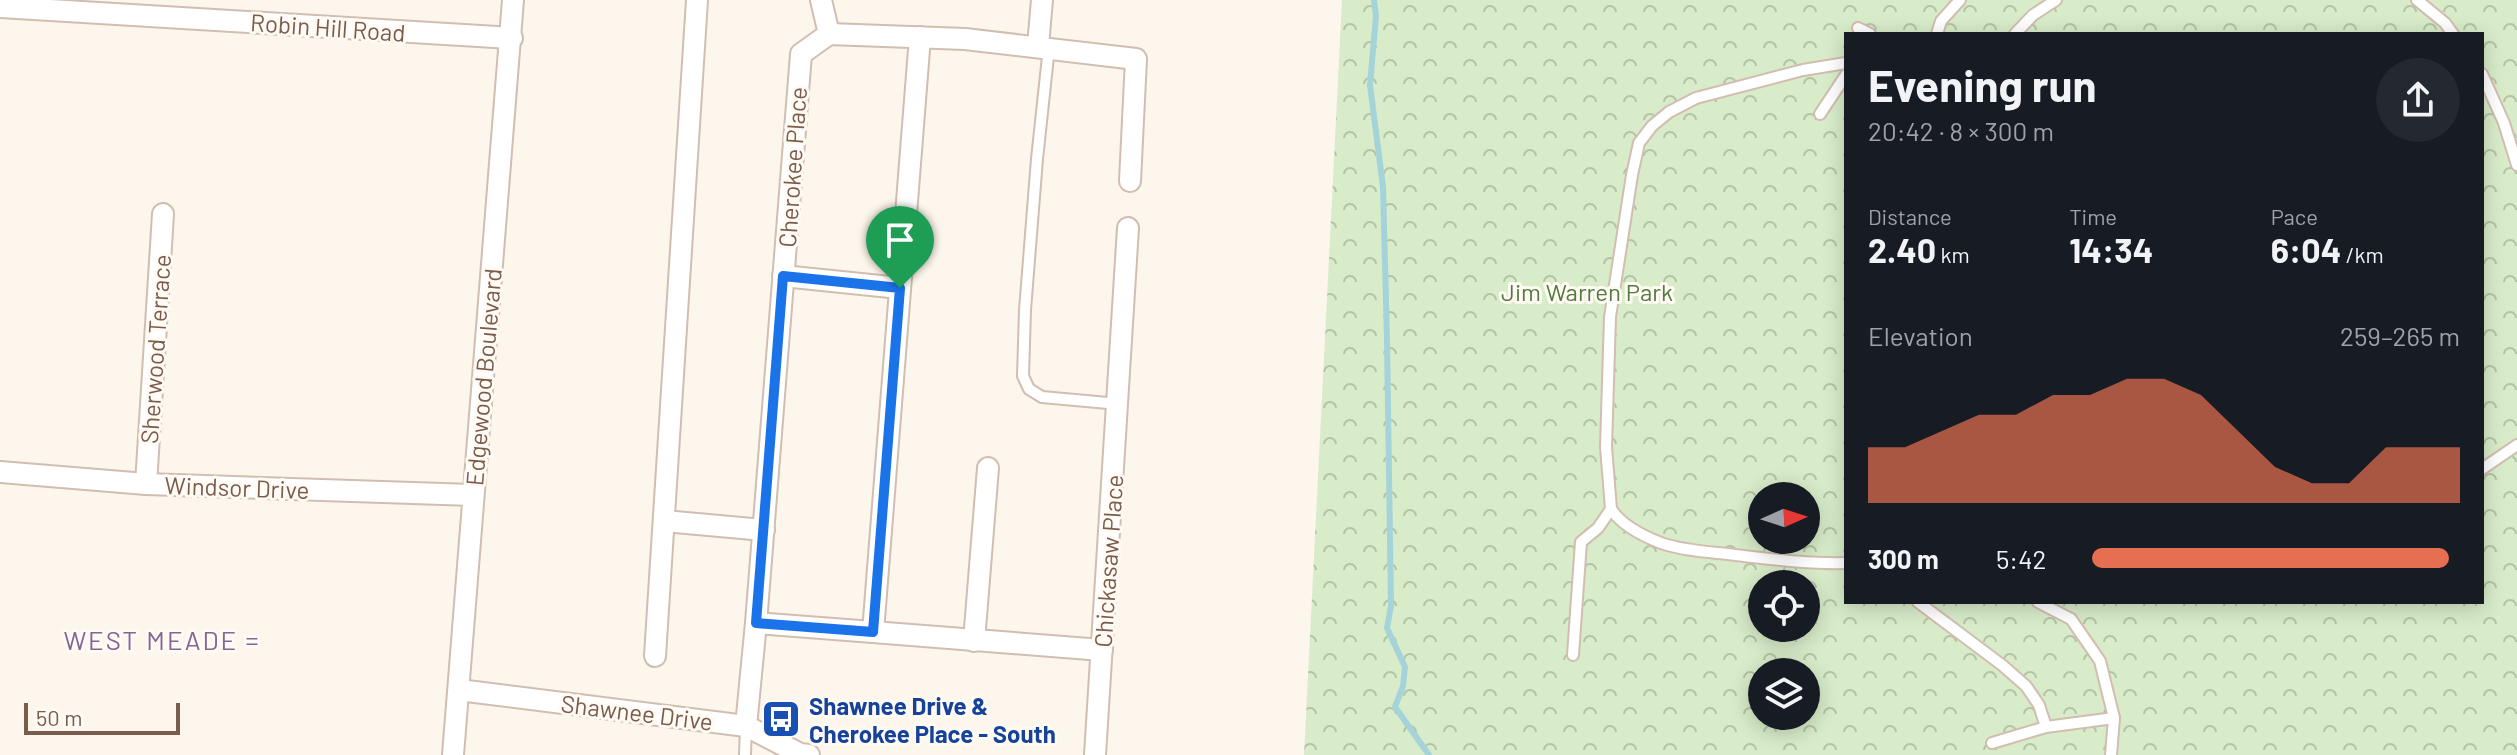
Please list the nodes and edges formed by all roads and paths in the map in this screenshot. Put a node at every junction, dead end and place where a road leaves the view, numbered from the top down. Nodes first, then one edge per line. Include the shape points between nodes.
1 (513, 0) edge
2 (697, 0) edge
3 (821, 0) edge
4 (1042, 0) edge
5 (1960, 0) edge
6 (2056, 0) edge
7 (2417, 0) edge
8 (0, 7) edge
9 (1858, 28) dead end
10 (1866, 32) edge
11 (1938, 32) edge
12 (2017, 32) edge
13 (2452, 32) edge
14 (829, 34) junction
15 (920, 37) junction
16 (512, 38) junction
17 (1043, 46) junction
18 (1844, 63) edge
19 (1844, 78) edge
20 (2484, 78) edge
21 (1820, 114) dead end
22 (2517, 165) edge
23 (1130, 181) dead end
24 (163, 214) dead end
25 (1128, 228) dead end
26 (783, 276) junction
27 (900, 288) junction
28 (1119, 404) junction
29 (2517, 445) edge
30 (988, 468) dead end
31 (2484, 468) edge
32 (0, 472) edge
33 (146, 484) junction
34 (473, 495) junction
35 (1611, 509) junction
36 (664, 521) junction
37 (764, 530) junction
38 (1844, 563) edge
39 (1921, 604) edge
40 (2042, 604) edge
41 (756, 623) junction
42 (873, 632) junction
43 (974, 641) junction
44 (1102, 650) junction
45 (1573, 655) dead end
46 (655, 656) dead end
47 (459, 690) junction
48 (2114, 718) junction
49 (746, 726) junction
50 (2046, 727) junction
51 (1992, 743) dead end
52 (453, 755) edge
53 (745, 755) edge
54 (809, 755) edge
55 (1095, 755) edge
56 (2111, 755) edge

1 - 16 street, Edgewood Boulevard
2 - 36 street
3 - 14 street
4 - 17 street
5 - 11 lane
6 - 12 lane
7 - 13 lane
8 - 16 street, Robin Hill Road
9 - 10 lane
14 - 15 street
14 - 26 street, Cherokee Place via 801,54
15 - 17 street
15 - 27 street
16 - 34 street, Edgewood Boulevard
17 - 23 street via 1136,59
17 - 28 lane via 1023,376 1029,389 1042,397
18 - 35 lane via 1696,98 1669,112 1639,143 1610,317 1606,447
19 - 21 lane
20 - 22 lane
24 - 33 street, Sherwood Terrace
25 - 28 street, Chickasaw Place
26 - 27 street
26 - 37 street, Cherokee Place
27 - 42 street
28 - 44 street, Chickasaw Place
29 - 31 lane
30 - 43 street
32 - 33 street, Windsor Drive
33 - 34 street, Windsor Drive
34 - 47 street, Edgewood Boulevard
35 - 38 lane via 1638,533 1664,544
35 - 45 lane via 1581,542
36 - 37 street
36 - 46 street
37 - 41 street, Cherokee Place
39 - 50 lane via 2026,686
40 - 48 lane via 2071,619 2100,661
41 - 42 street
41 - 49 street, Cherokee Place
42 - 43 street
43 - 44 street
44 - 55 street, Chickasaw Place
47 - 49 street, Shawnee Drive
47 - 52 street, Edgewood Boulevard
48 - 50 lane
48 - 56 lane
49 - 53 lane
49 - 54 street, Shawnee Drive
50 - 51 lane

